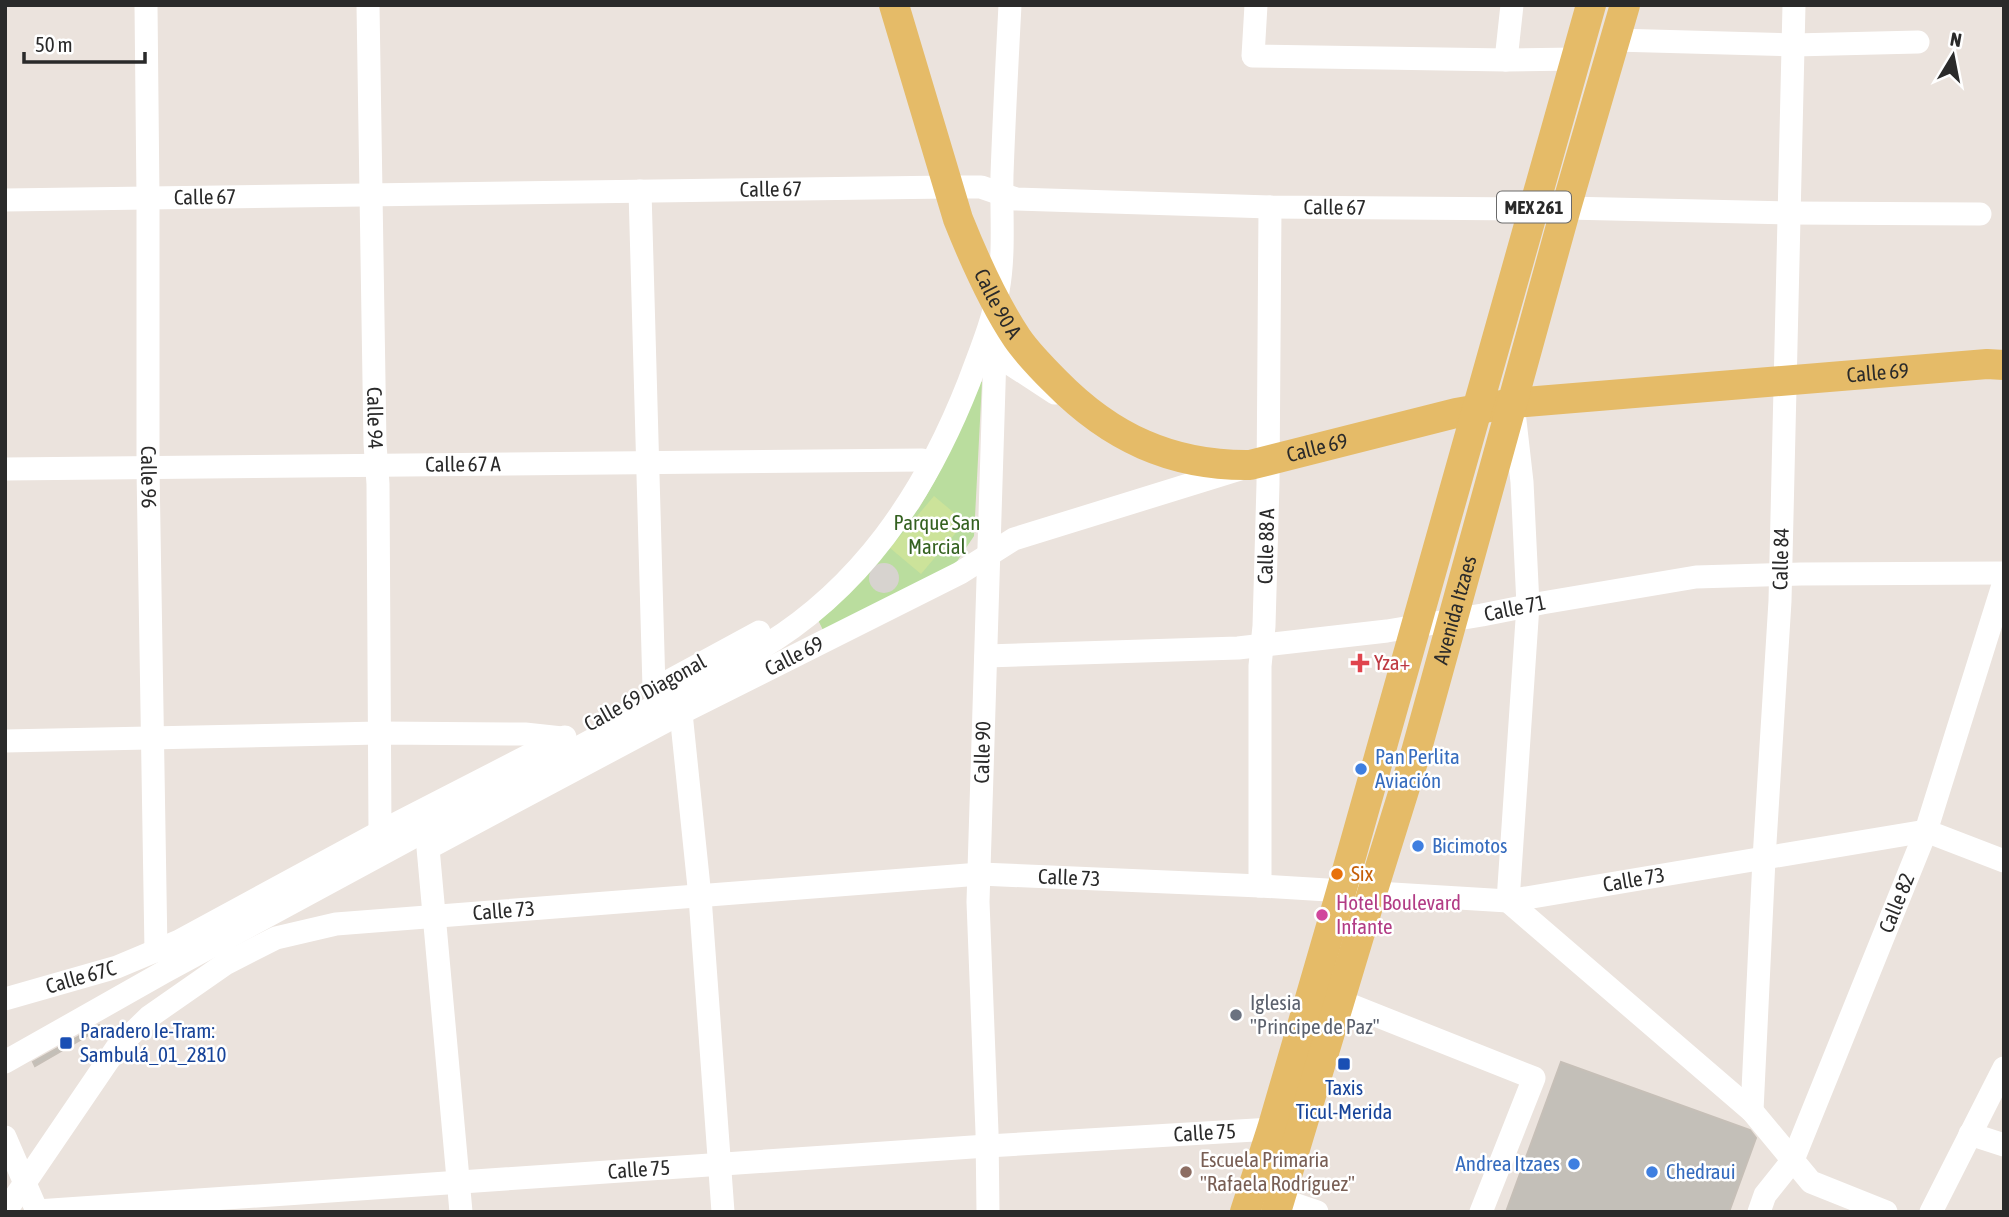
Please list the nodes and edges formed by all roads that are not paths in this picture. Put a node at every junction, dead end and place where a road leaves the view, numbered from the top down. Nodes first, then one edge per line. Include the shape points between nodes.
1 (146, 5) edge
2 (368, 5) edge
3 (894, 5) edge
4 (997, 5) edge
5 (1010, 5) edge
6 (1256, 5) edge
7 (1512, 5) edge
8 (1591, 5) edge
9 (1625, 5) edge
10 (1794, 5) edge
11 (1615, 40) junction
12 (1918, 42) dead end
13 (1794, 45) junction
14 (1575, 59) junction
15 (1506, 60) junction
16 (948, 187) junction
17 (990, 187) junction
18 (640, 191) junction
19 (370, 195) junction
20 (148, 198) junction
21 (5, 200) edge
22 (1270, 207) junction
23 (1566, 208) junction
24 (1534, 209) junction
25 (1788, 213) junction
26 (1980, 214) dead end
27 (993, 301) junction
28 (995, 354) junction
29 (2004, 365) edge
30 (1786, 380) junction
31 (1513, 403) junction
32 (1478, 409) junction
33 (1105, 424) junction
34 (922, 460) junction
35 (648, 463) junction
36 (1259, 463) junction
37 (376, 467) junction
38 (148, 469) junction
39 (5, 470) edge
40 (989, 556) junction
41 (2004, 573) edge
42 (1781, 574) junction
43 (2004, 582) edge
44 (1528, 605) junction
45 (1451, 621) junction
46 (1416, 627) junction
47 (1262, 645) junction
48 (986, 656) junction
49 (654, 688) junction
50 (681, 713) junction
51 (379, 733) junction
52 (151, 737) junction
53 (562, 738) junction
54 (5, 741) edge
55 (1926, 831) junction
56 (380, 832) junction
57 (1764, 859) junction
58 (2004, 861) edge
59 (980, 874) junction
60 (1260, 886) junction
61 (1341, 892) junction
62 (1371, 892) junction
63 (700, 897) junction
64 (1508, 901) junction
65 (434, 916) junction
66 (156, 951) junction
67 (117, 967) junction
68 (133, 990) junction
69 (5, 999) edge
70 (1336, 1014) junction
71 (149, 1017) junction
72 (5, 1062) edge
73 (2004, 1068) edge
74 (1752, 1111) junction
75 (1272, 1129) junction
76 (1970, 1134) junction
77 (5, 1137) edge
78 (2004, 1145) edge
79 (987, 1146) junction
80 (1793, 1160) junction
81 (720, 1164) junction
82 (25, 1182) junction
83 (458, 1182) junction
84 (1249, 1201) edge
85 (1278, 1206) edge
86 (5, 1212) edge
87 (461, 1212) edge
88 (723, 1212) edge
89 (988, 1212) edge
90 (1317, 1212) edge
91 (1481, 1212) edge
92 (1759, 1212) edge
93 (1886, 1212) edge
94 (1931, 1212) edge

1 - 20 street, Calle 96
2 - 19 street, Calle 94
3 - 16 main road, Calle 90 A
4 - 17 street
5 - 17 street
6 - 15 street via 1253,56
7 - 15 street
8 - 14 main road, Avenida Itzaes / MEX 261
9 - 11 main road, Avenida Itzaes / MEX 261
10 - 13 street, Calle 84
11 - 13 street
11 - 23 main road, Avenida Itzaes / MEX 261
12 - 13 street
13 - 25 street, Calle 84
14 - 15 street
14 - 24 main road, Avenida Itzaes / MEX 261
16 - 17 street, Calle 67
16 - 18 street, Calle 67
16 - 27 main road, Calle 90 A
17 - 22 street, Calle 67 via 1016,200
17 - 27 street via 1001,265
18 - 19 street, Calle 67
18 - 35 street
19 - 20 street, Calle 67
19 - 37 street, Calle 94
20 - 21 street, Calle 67
20 - 38 street, Calle 96
22 - 24 street, Calle 67
22 - 36 street, Calle 88 A
23 - 25 street
23 - 31 main road, Avenida Itzaes / MEX 261
24 - 32 main road, Avenida Itzaes / MEX 261
25 - 26 street
25 - 30 street, Calle 84
27 - 28 street, Calle 90
27 - 33 main road, Calle 90 A via 1027,351
27 - 34 street, Calle 69 Diagonal
27 - 68 street via 984,343 937,454 873,552 811,614 753,653
28 - 33 street
28 - 40 street, Calle 90
29 - 30 main road, Calle 69
30 - 31 main road, Calle 69
30 - 42 street, Calle 84
31 - 32 main road, Calle 69
31 - 44 street
31 - 45 main road, Avenida Itzaes / MEX 261
32 - 36 main road, Calle 69
32 - 46 main road, Avenida Itzaes / MEX 261
33 - 36 main road, Calle 90 A via 1167,455 1205,463
34 - 35 street, Calle 67 A
34 - 49 street, Calle 69 Diagonal via 861,547 813,596 771,626
35 - 37 street, Calle 67 A
35 - 49 street
36 - 40 street, Calle 69 via 1014,539
36 - 47 street, Calle 88 A via 1265,613
37 - 38 street, Calle 67 A
37 - 51 street, Calle 94
38 - 39 street, Calle 67 A
38 - 52 street, Calle 96
40 - 48 street, Calle 90
40 - 50 street, Calle 69
41 - 42 street, Calle 71
42 - 44 street, Calle 71 via 1696,577
42 - 57 street, Calle 84
43 - 55 street, Calle 82
44 - 45 street, Calle 71
44 - 64 street
45 - 46 street, Calle 71
45 - 62 main road, Avenida Itzaes / MEX 261 via 1416,752
46 - 47 street, Calle 71
46 - 61 main road, Avenida Itzaes / MEX 261
47 - 48 street, Calle 71
47 - 60 street, Calle 88 A
48 - 59 street, Calle 90
49 - 53 street, Calle 69 Diagonal
50 - 63 street
50 - 65 street, Calle 69 via 428,848
51 - 52 street
51 - 53 street
51 - 56 street, Calle 94
52 - 54 street
52 - 66 street, Calle 96
53 - 56 street, Calle 69 Diagonal
55 - 57 street, Calle 73
55 - 58 street
55 - 80 street, Calle 82
56 - 66 street, Calle 69 Diagonal
57 - 64 street, Calle 73
57 - 74 street, Calle 84
59 - 60 street, Calle 73
59 - 63 street, Calle 73
59 - 79 street, Calle 90
60 - 61 street, Calle 73
61 - 62 street, Calle 73
61 - 75 main road, Avenida Itzaes / MEX 261
62 - 64 street, Calle 73
62 - 70 main road, Avenida Itzaes / MEX 261
63 - 65 street, Calle 73
63 - 81 street
64 - 74 street
65 - 71 street, Calle 73 via 336,924 276,938 225,964
65 - 83 street
66 - 67 street, Calle 67C
67 - 68 street
67 - 69 street, Calle 67C
68 - 71 street
68 - 72 street
70 - 85 main road, Avenida Itzaes / MEX 261
70 - 91 street via 1534,1078
71 - 82 street, Calle 73 via 116,1049
73 - 76 street
74 - 80 street
75 - 79 street, Calle 75
75 - 84 main road, Avenida Itzaes / MEX 261
76 - 78 street
76 - 94 street
77 - 82 street
79 - 81 street, Calle 75
79 - 89 street, Calle 90
80 - 92 street, Calle 82 via 1765,1195
80 - 93 street via 1811,1182
81 - 83 street, Calle 75
81 - 88 street
82 - 83 street, Calle 75 via 37,1211
82 - 86 street, Calle 73
83 - 87 street
84 - 85 street
85 - 90 street

